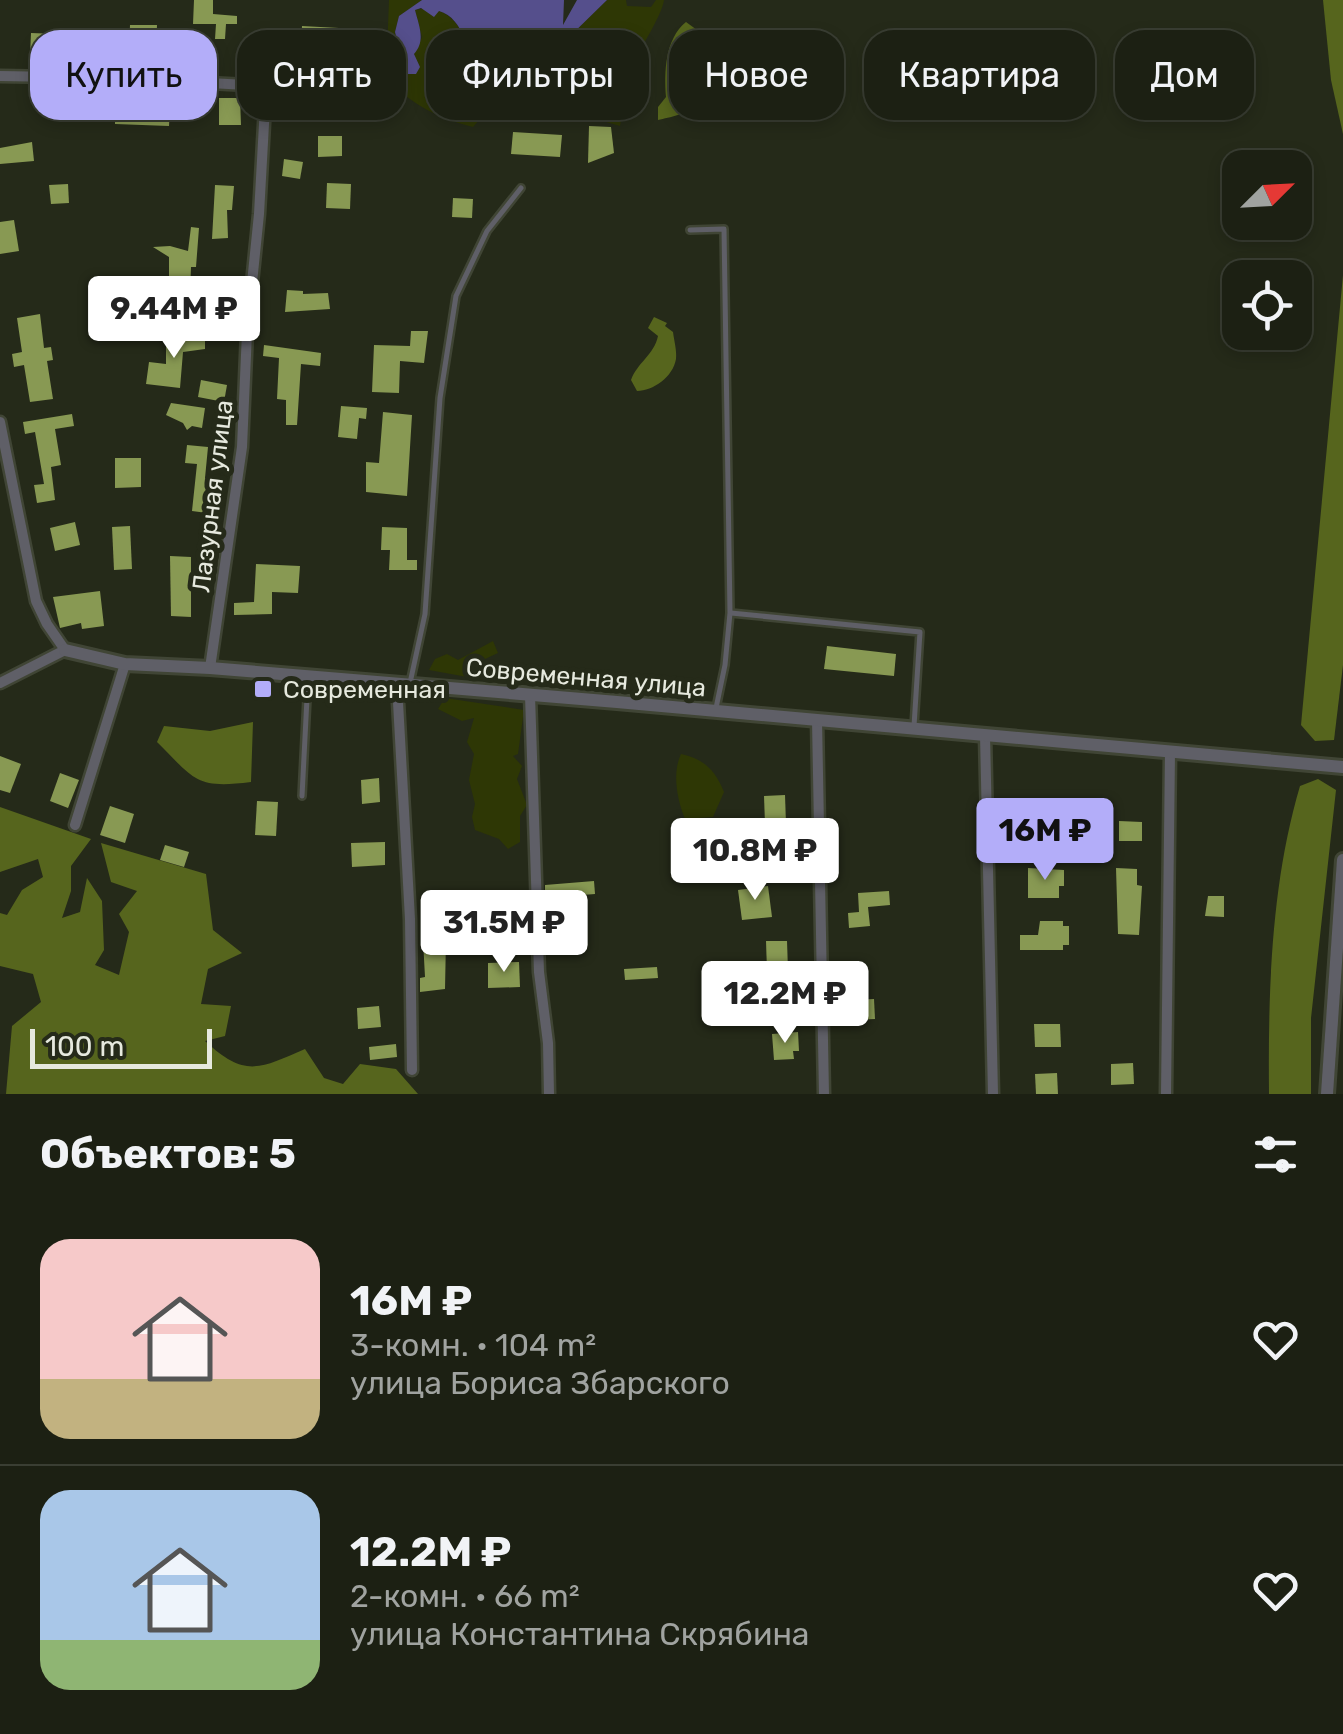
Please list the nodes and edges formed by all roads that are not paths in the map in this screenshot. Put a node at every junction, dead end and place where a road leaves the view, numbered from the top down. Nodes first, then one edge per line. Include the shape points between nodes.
1 (0, 76) edge
2 (237, 86) edge
3 (263, 120) edge
4 (521, 188) dead end
5 (690, 230) dead end
6 (0, 422) edge
7 (730, 613) junction
8 (65, 650) junction
9 (126, 664) junction
10 (210, 668) junction
11 (308, 676) junction
12 (0, 682) edge
13 (403, 684) junction
14 (530, 695) junction
15 (716, 711) junction
16 (817, 720) junction
17 (914, 728) junction
18 (985, 735) junction
19 (1170, 752) junction
20 (1343, 767) edge
21 (302, 796) dead end
22 (75, 825) dead end
23 (1343, 860) edge
24 (412, 1070) dead end
25 (549, 1094) edge
26 (824, 1094) edge
27 (994, 1094) edge
28 (1166, 1094) edge
29 (1327, 1094) edge

1 - 2 street
3 - 10 street, Лазурная улица via 242,447
4 - 13 lane via 487,231 456,296 440,398 425,614
5 - 7 lane via 724,229
6 - 8 street via 36,601
7 - 15 lane
7 - 17 lane via 920,632
8 - 9 street, Современная улица
8 - 12 street
9 - 10 street, Современная улица
9 - 22 street
10 - 11 street, Современная улица
11 - 13 street, Современная улица
11 - 21 lane
13 - 14 street, Современная улица
13 - 24 street
14 - 15 street, Современная улица
14 - 25 street
15 - 16 street, Современная улица
16 - 17 street, Современная улица
16 - 26 street
17 - 18 street, Современная улица
18 - 19 street, Современная улица
18 - 27 street
19 - 20 street, Современная улица
19 - 28 street
23 - 29 street

